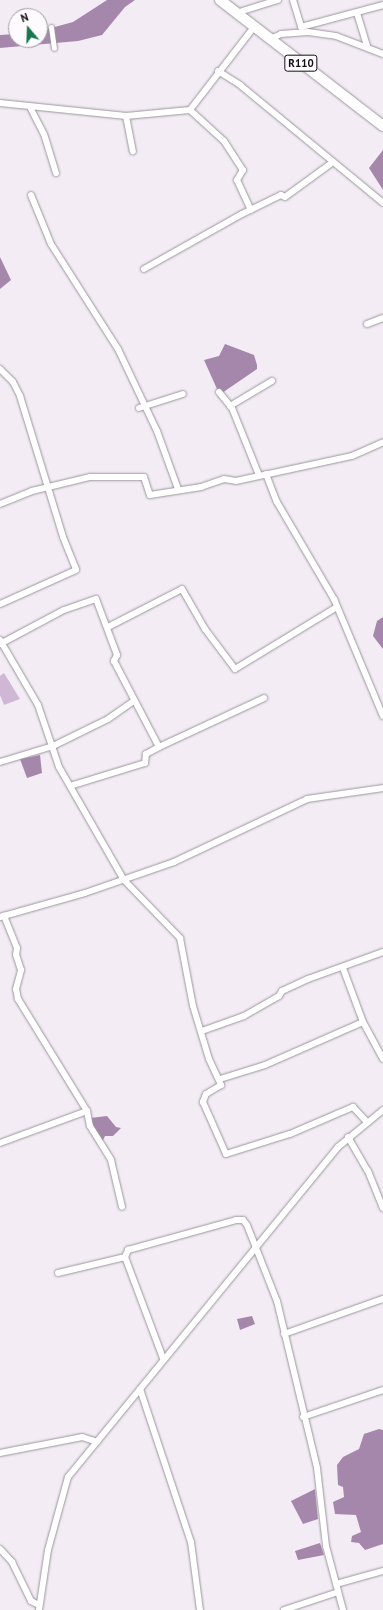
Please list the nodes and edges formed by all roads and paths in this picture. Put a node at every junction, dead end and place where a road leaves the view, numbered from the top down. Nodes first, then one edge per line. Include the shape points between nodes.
1 (220, 0) edge
2 (278, 0) edge
3 (293, 0) edge
4 (383, 5) edge
5 (357, 12) junction
6 (236, 13) junction
7 (51, 27) dead end
8 (254, 27) junction
9 (270, 39) junction
10 (367, 45) dead end
11 (54, 48) dead end
12 (383, 54) edge
13 (218, 71) junction
14 (0, 103) edge
15 (30, 107) junction
16 (190, 110) junction
17 (126, 116) junction
18 (383, 126) edge
19 (133, 151) dead end
20 (333, 162) junction
21 (56, 173) dead end
22 (31, 195) dead end
23 (383, 203) edge
24 (250, 210) junction
25 (144, 269) dead end
26 (383, 318) edge
27 (367, 324) dead end
28 (0, 369) edge
29 (272, 381) dead end
30 (219, 392) dead end
31 (183, 394) dead end
32 (146, 406) junction
33 (230, 406) junction
34 (139, 408) dead end
35 (383, 442) edge
36 (263, 474) junction
37 (50, 488) junction
38 (178, 489) junction
39 (0, 504) edge
40 (0, 604) edge
41 (337, 607) junction
42 (108, 627) junction
43 (0, 643) edge
44 (264, 698) dead end
45 (134, 701) junction
46 (383, 716) edge
47 (53, 746) junction
48 (159, 747) junction
49 (0, 762) edge
50 (70, 786) junction
51 (383, 788) edge
52 (124, 880) junction
53 (2, 916) edge
54 (383, 952) edge
55 (343, 968) junction
56 (363, 1022) junction
57 (202, 1031) junction
58 (383, 1059) edge
59 (220, 1079) junction
60 (383, 1110) edge
61 (87, 1111) junction
62 (367, 1122) junction
63 (348, 1137) junction
64 (0, 1143) edge
65 (122, 1207) dead end
66 (383, 1208) edge
67 (257, 1246) junction
68 (125, 1257) junction
69 (58, 1273) dead end
70 (383, 1299) edge
71 (284, 1334) junction
72 (164, 1358) junction
73 (140, 1389) junction
74 (383, 1390) edge
75 (303, 1417) junction
76 (97, 1442) junction
77 (0, 1453) edge
78 (0, 1549) edge
79 (383, 1571) edge
80 (336, 1584) junction
81 (338, 1592) junction
82 (39, 1608) edge
83 (200, 1610) edge
84 (284, 1610) edge
85 (343, 1610) edge

1 - 6 main road, R110
2 - 6 street
3 - 5 street via 301,27
4 - 5 street
5 - 10 street
6 - 8 main road, R110
7 - 11 street
8 - 9 main road, R110
8 - 13 street
9 - 12 street via 282,34 308,32 336,36
9 - 18 main road, R110
13 - 16 street
13 - 20 street via 240,85
14 - 15 street
15 - 17 street
15 - 21 street via 44,134
16 - 17 street
16 - 24 street via 224,141 243,170 238,180
17 - 19 street
20 - 23 street
20 - 24 street via 285,197 282,195
22 - 32 street via 52,244 118,349
24 - 25 street
26 - 27 street
28 - 37 street via 13,382 20,396
29 - 33 street
30 - 33 street
31 - 32 street
32 - 34 street
32 - 38 street
33 - 36 street
35 - 36 street via 352,456
36 - 38 street
36 - 41 street
37 - 38 street via 90,477 144,477 150,495
37 - 39 street via 32,491
37 - 40 street via 62,537 76,570
41 - 42 street via 235,669 205,629 182,589
41 - 46 street
42 - 43 street via 96,599 64,610
42 - 45 street via 117,655 114,661
43 - 47 street via 38,705
44 - 48 street
45 - 47 street via 108,719
45 - 48 street
47 - 49 street
47 - 50 street via 59,767
48 - 50 street via 146,754 145,762
50 - 52 street
51 - 52 street via 306,799 222,842
52 - 53 street
52 - 57 street via 180,938
53 - 61 street via 17,948 16,955 21,970 16,989 18,999
54 - 55 street
55 - 56 street
55 - 57 street via 282,991 279,996 244,1016
56 - 58 street
56 - 59 street via 272,1062
57 - 59 street via 209,1059
59 - 62 street via 221,1085 206,1094 203,1102 226,1154 290,1134 353,1107
60 - 62 street
61 - 64 street
61 - 65 street via 97,1139 105,1145 112,1160
62 - 63 street
63 - 66 street via 368,1170
63 - 67 street
67 - 68 street via 247,1225 239,1219 128,1250
67 - 71 street via 272,1284
67 - 72 street
68 - 69 street
68 - 72 street
70 - 71 street
71 - 75 street
72 - 73 street
73 - 76 street
73 - 83 street via 191,1542
74 - 75 street
75 - 80 street via 317,1468 326,1546
76 - 77 street via 82,1437
76 - 82 street via 68,1478 48,1550
78 - 82 street via 12,1562 31,1601
79 - 80 street
80 - 81 street
81 - 84 street
81 - 85 street

